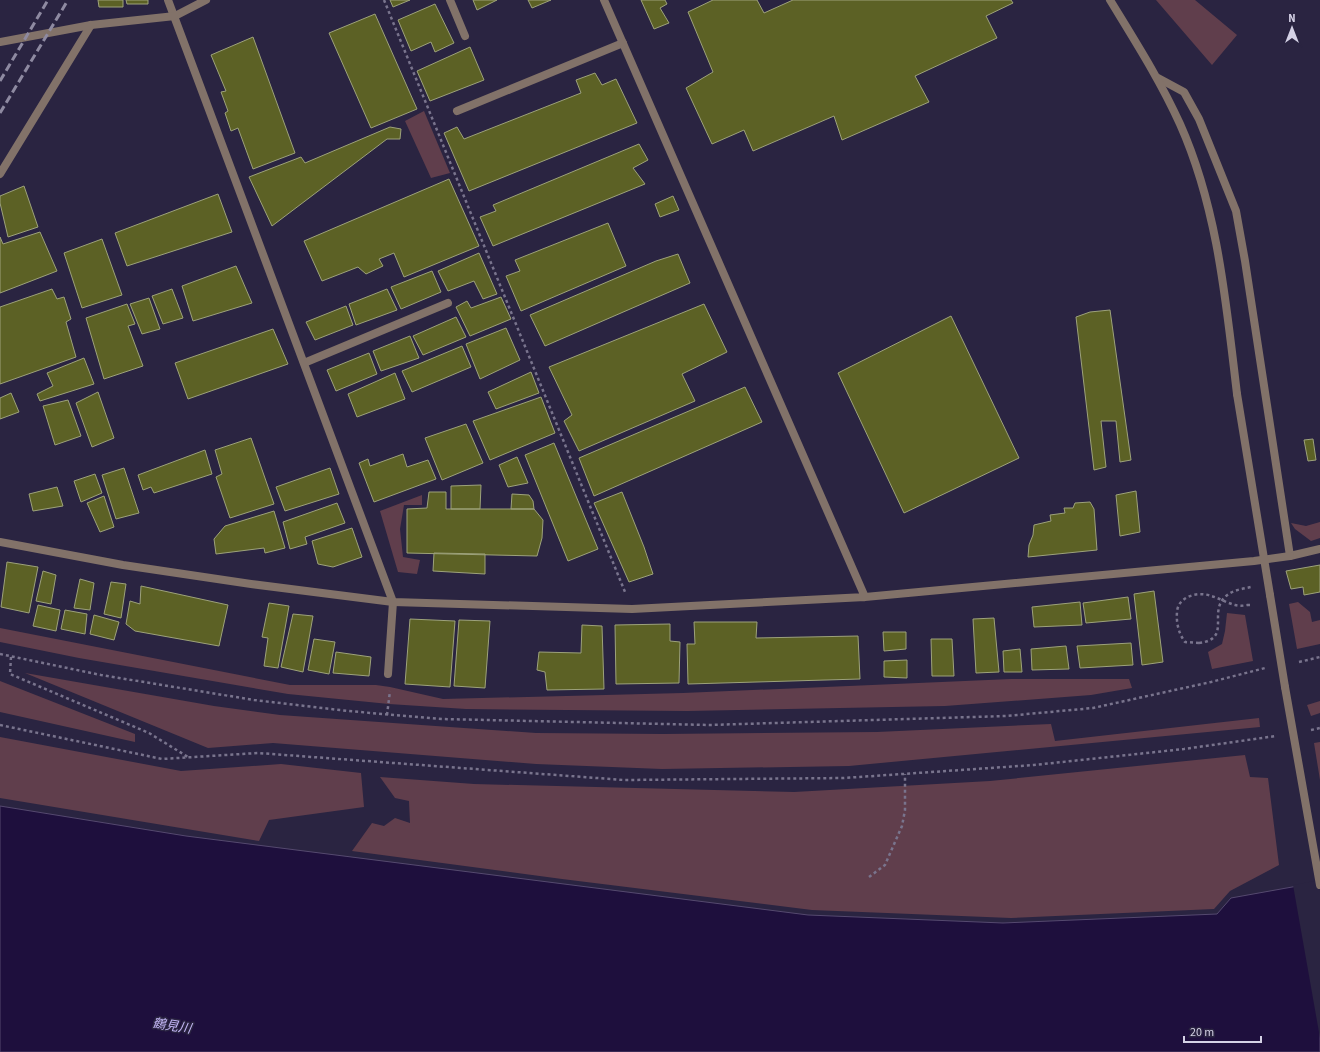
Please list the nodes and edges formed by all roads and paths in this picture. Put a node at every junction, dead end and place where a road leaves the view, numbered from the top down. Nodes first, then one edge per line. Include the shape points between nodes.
1 (168, 0) edge
2 (206, 0) edge
3 (384, 0) edge
4 (450, 0) edge
5 (604, 0) edge
6 (1110, 0) edge
7 (175, 16) junction
8 (91, 26) junction
9 (465, 36) dead end
10 (0, 42) edge
11 (623, 43) junction
12 (1158, 78) junction
13 (457, 111) dead end
14 (0, 174) edge
15 (448, 303) dead end
16 (304, 363) junction
17 (0, 542) edge
18 (1320, 549) edge
19 (1290, 556) junction
20 (1254, 586) dead end
21 (865, 597) junction
22 (393, 602) junction
23 (1252, 605) dead end
24 (632, 609) junction
25 (0, 654) edge
26 (11, 657) junction
27 (1320, 657) edge
28 (1303, 661) dead end
29 (1263, 668) dead end
30 (388, 674) dead end
31 (390, 687) dead end
32 (387, 715) junction
33 (0, 725) edge
34 (1320, 728) edge
35 (1307, 730) dead end
36 (1280, 735) dead end
37 (188, 757) junction
38 (905, 774) junction
39 (869, 877) dead end
40 (1320, 885) edge

1 - 7 street
2 - 7 street
3 - 24 path
4 - 9 street
5 - 11 street
6 - 12 street
7 - 8 street
7 - 16 street
8 - 10 street
8 - 14 street
11 - 13 street
11 - 21 street
12 - 19 street via 1184,92 1199,119 1236,211
12 - 40 street, bridge via 1192,154 1213,227 1223,277 1237,394
15 - 16 street
16 - 22 street
17 - 22 street via 123,565
18 - 19 street
19 - 21 street
20 - 23 path, bridge via 1237,589 1224,598 1218,613 1217,634 1214,639 1194,644 1185,642 1180,635 1177,612 1182,600 1191,596 1210,595 1234,605
21 - 24 street
22 - 24 street
22 - 30 street
25 - 26 path
26 - 32 path via 101,675 254,700
26 - 37 path via 10,674 149,733
27 - 28 path
29 - 32 path via 1093,708 1006,716 709,725 442,719
31 - 32 path
33 - 37 path via 162,759
34 - 35 path
36 - 38 path via 1184,749 1034,765
37 - 38 path via 258,753 624,780 844,778
38 - 39 path via 905,810 902,826 885,865

